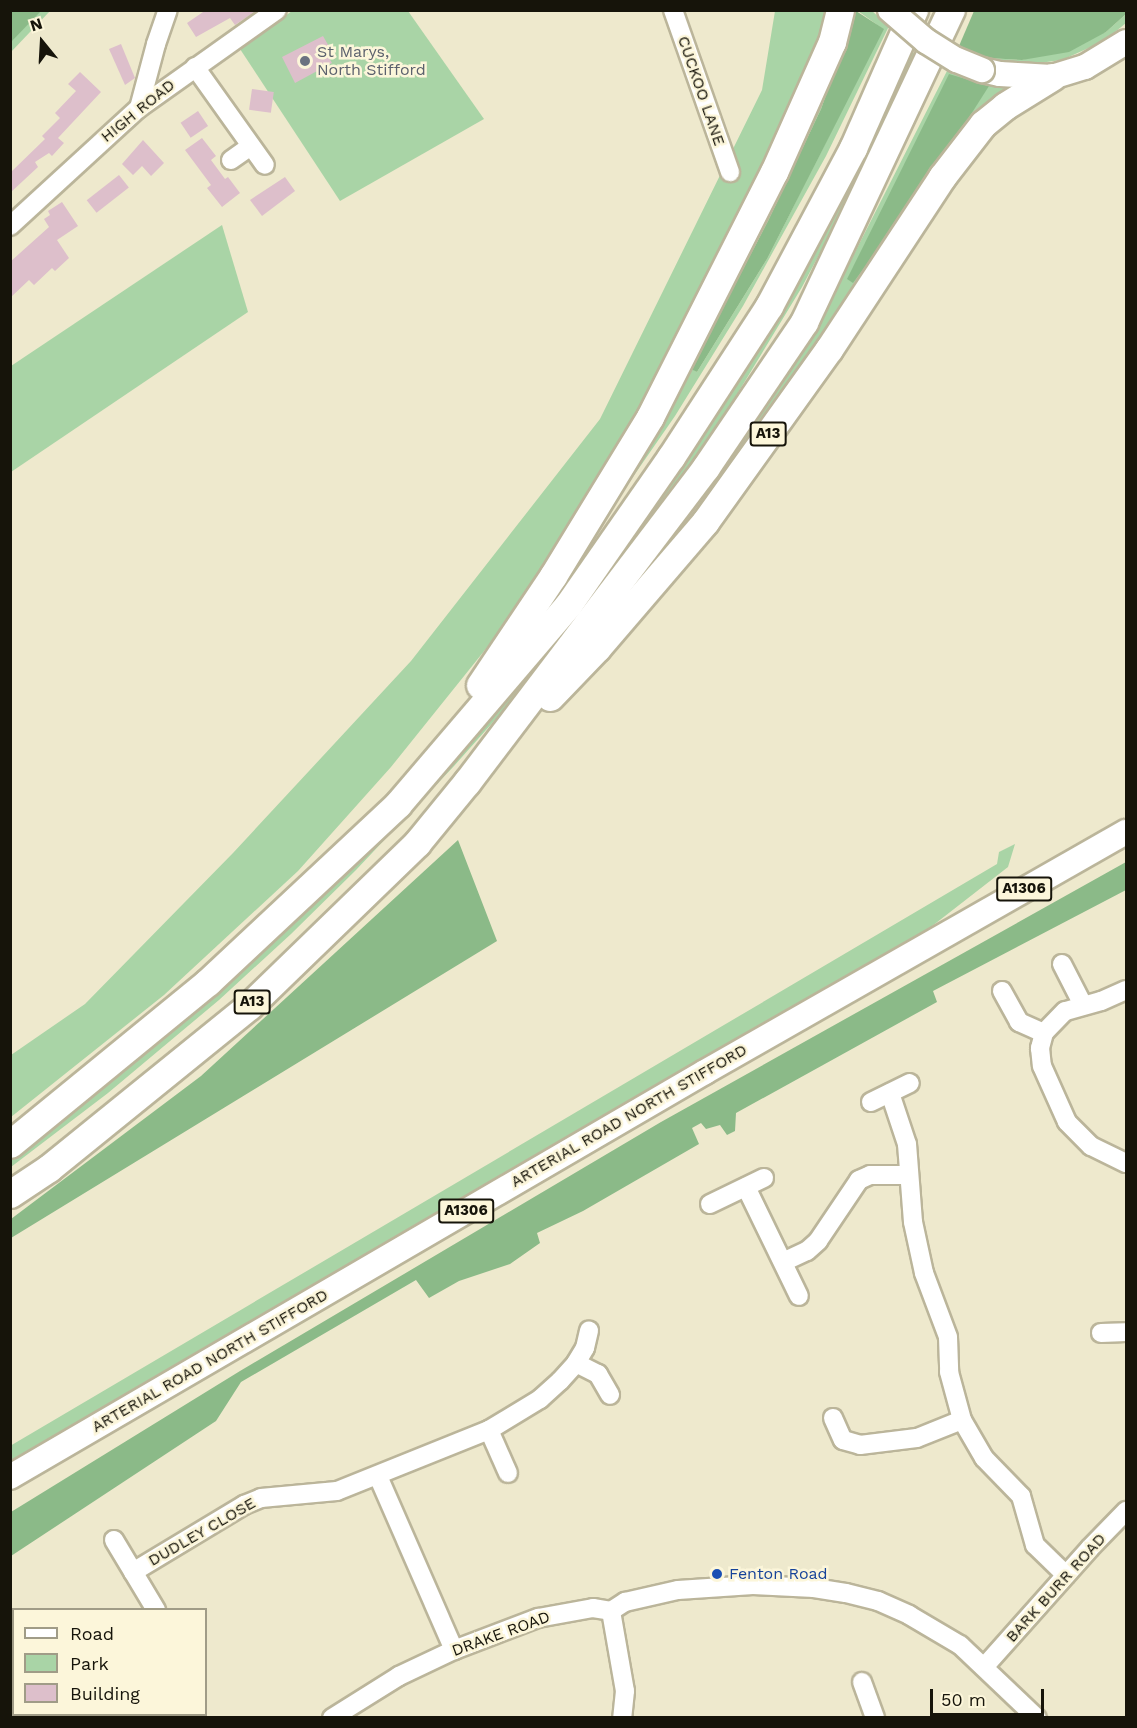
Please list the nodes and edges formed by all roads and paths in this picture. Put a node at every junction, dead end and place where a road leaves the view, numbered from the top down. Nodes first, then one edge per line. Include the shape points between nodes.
1 (168, 10) edge
2 (277, 10) edge
3 (673, 10) edge
4 (840, 10) edge
5 (891, 10) edge
6 (914, 10) edge
7 (951, 10) edge
8 (1126, 42) edge
9 (195, 67) junction
10 (1085, 67) junction
11 (1126, 67) edge
12 (1052, 77) junction
13 (139, 108) junction
14 (251, 146) junction
15 (231, 160) dead end
16 (265, 165) dead end
17 (730, 172) dead end
18 (10, 226) edge
19 (467, 782) junction
20 (398, 804) junction
21 (1126, 832) edge
22 (1062, 964) dead end
23 (1126, 990) edge
24 (1002, 991) dead end
25 (1083, 1005) junction
26 (1044, 1033) junction
27 (910, 1083) dead end
28 (890, 1093) junction
29 (871, 1102) dead end
30 (10, 1144) edge
31 (1126, 1163) edge
32 (909, 1175) junction
33 (764, 1178) dead end
34 (746, 1187) junction
35 (10, 1194) edge
36 (710, 1204) dead end
37 (783, 1262) junction
38 (800, 1296) dead end
39 (589, 1330) dead end
40 (1126, 1332) edge
41 (1101, 1333) dead end
42 (576, 1363) junction
43 (610, 1395) dead end
44 (833, 1418) dead end
45 (962, 1420) junction
46 (489, 1430) junction
47 (508, 1473) dead end
48 (378, 1476) junction
49 (10, 1477) edge
50 (1126, 1511) edge
51 (114, 1540) dead end
52 (133, 1572) junction
53 (1066, 1575) junction
54 (155, 1608) edge
55 (611, 1611) junction
56 (454, 1650) junction
57 (985, 1666) junction
58 (862, 1682) dead end
59 (332, 1718) edge
60 (622, 1718) edge
61 (874, 1718) edge
62 (1037, 1718) edge

1 - 13 street
2 - 9 street, HIGH ROAD
3 - 17 street, CUCKOO LANE
4 - 20 highway, A13 via 832,42 774,172 650,417 553,576
5 - 12 main road, bridge via 926,41 957,60 1000,74
6 - 20 highway, A13 via 853,148 821,209 769,306 690,429 568,605
7 - 19 highway, A13 via 804,322 706,467
8 - 10 main road
9 - 13 street, HIGH ROAD
9 - 14 street
10 - 11 main road
10 - 12 main road
12 - 19 highway, A13 via 983,124 942,177 835,340 705,522 597,648
13 - 18 street, HIGH ROAD
14 - 15 street
14 - 16 street
19 - 35 highway, A13 via 417,843 249,1006 50,1168
20 - 30 highway, A13 via 208,982
21 - 49 main road, ARTERIAL ROAD NORTH STIFFORD / A1306
22 - 25 street
23 - 25 street
24 - 26 street via 1019,1022
25 - 26 street via 1065,1011
26 - 31 street via 1040,1048 1042,1066 1067,1122 1091,1146
27 - 28 street
28 - 29 street
28 - 32 street via 907,1144
32 - 37 street via 864,1177 818,1240 807,1251
32 - 45 street via 913,1222 924,1273 946,1328 949,1372
33 - 34 street
34 - 36 street
34 - 37 street
37 - 38 street
39 - 42 street, DUDLEY CLOSE
40 - 41 street
42 - 43 street via 598,1374
42 - 46 street, DUDLEY CLOSE via 540,1400
44 - 45 street via 843,1440 860,1445 917,1438
45 - 53 street via 984,1458 1021,1496 1035,1545
46 - 47 street
46 - 48 street, DUDLEY CLOSE
48 - 52 street, DUDLEY CLOSE via 337,1491 261,1498
48 - 56 street
50 - 53 street, BARK BURR ROAD
51 - 52 street, DUDLEY CLOSE
52 - 54 street, DUDLEY CLOSE
53 - 57 street, BARK BURR ROAD
55 - 56 street, DRAKE ROAD via 593,1608 538,1618
55 - 57 street, DRAKE ROAD via 625,1602 678,1590 753,1585 814,1588 879,1601 909,1614 960,1645
55 - 60 street via 625,1690
56 - 59 street, DRAKE ROAD via 399,1676
57 - 62 street, DRAKE ROAD
58 - 61 street

